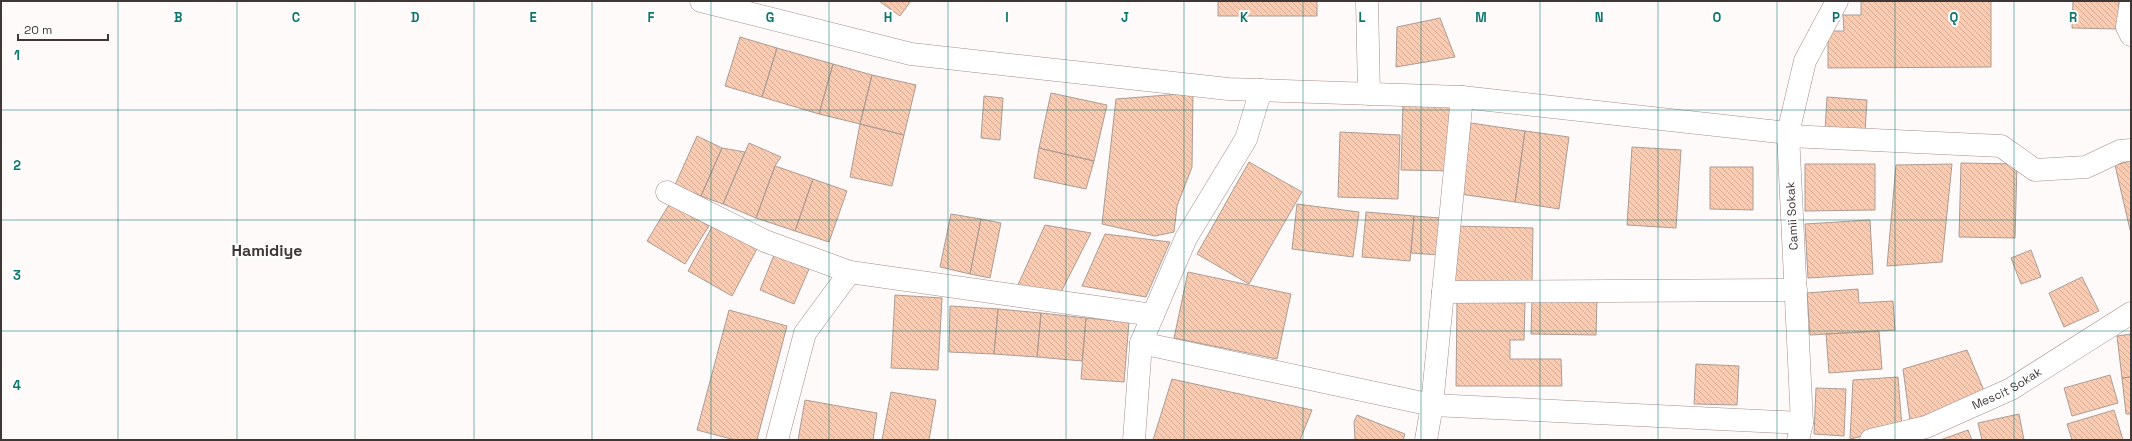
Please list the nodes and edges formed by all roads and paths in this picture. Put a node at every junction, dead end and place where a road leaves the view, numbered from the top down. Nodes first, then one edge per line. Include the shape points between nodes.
1 (701, 1) edge
2 (1367, 1) edge
3 (1837, 1) edge
4 (2131, 1) edge
5 (2131, 36) edge
6 (1260, 90) junction
7 (1368, 94) junction
8 (1462, 97) junction
9 (1788, 134) junction
10 (2131, 150) edge
11 (667, 192) dead end
12 (850, 272) junction
13 (1796, 290) junction
14 (1443, 292) junction
15 (2131, 313) edge
16 (1153, 315) junction
17 (1141, 342) junction
18 (1432, 405) junction
19 (1800, 431) edge
20 (777, 440) edge
21 (1134, 440) edge
22 (1426, 440) edge
23 (1871, 440) edge

1 - 6 street via 911,54 1228,89
2 - 7 street
3 - 9 street, Camii Sokak via 1806,61
4 - 5 street via 2127,27
6 - 7 street
6 - 16 street via 1246,139 1186,238
7 - 8 street
8 - 9 street
8 - 14 street
9 - 10 street via 2001,146 2035,170 2086,167 2120,151
9 - 13 street, Camii Sokak
11 - 12 street via 765,241
12 - 16 street
12 - 20 street via 805,333
13 - 14 street
13 - 19 street, Camii Sokak
14 - 18 street
15 - 23 street, Mescit Sokak via 2011,389 1926,427
16 - 17 street
17 - 18 street
17 - 21 street
18 - 19 street
18 - 22 street

